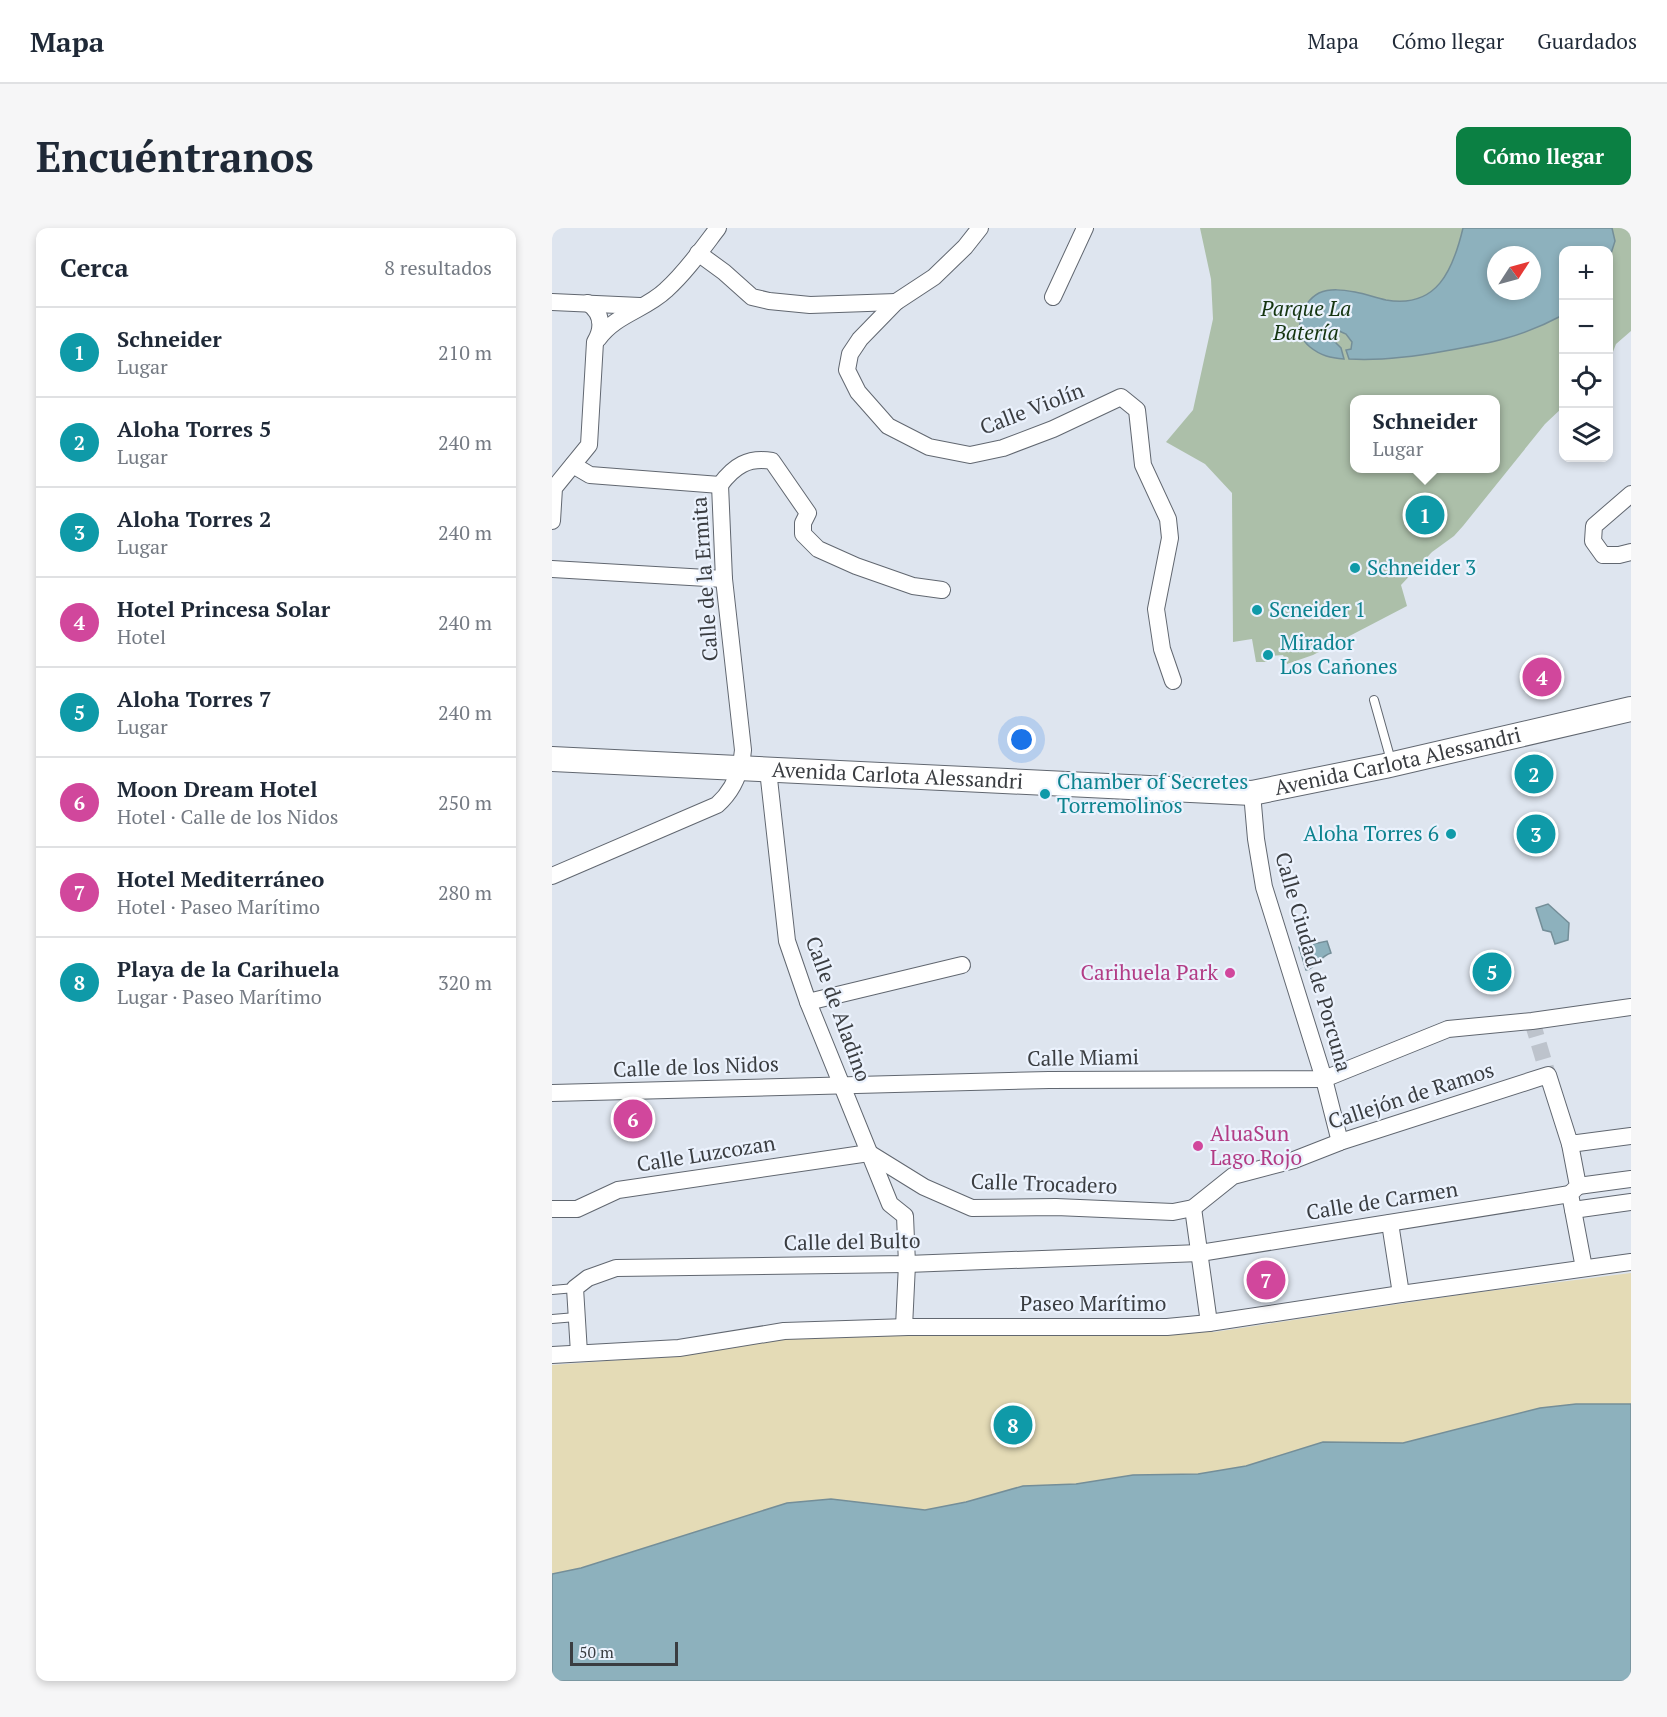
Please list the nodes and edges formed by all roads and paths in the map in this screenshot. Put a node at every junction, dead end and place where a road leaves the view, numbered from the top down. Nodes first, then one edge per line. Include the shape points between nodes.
1 (718, 228) edge
2 (980, 228) edge
3 (1085, 228) edge
4 (698, 253) junction
5 (1053, 297) dead end
6 (552, 302) edge
7 (588, 303) junction
8 (896, 303) junction
9 (640, 306) junction
10 (596, 342) junction
11 (573, 465) junction
12 (720, 485) junction
13 (1631, 494) edge
14 (552, 521) edge
15 (1631, 552) edge
16 (552, 568) edge
17 (724, 579) junction
18 (942, 590) dead end
19 (1173, 681) dead end
20 (1374, 700) dead end
21 (1631, 709) edge
22 (552, 759) edge
23 (1392, 764) junction
24 (741, 768) junction
25 (768, 770) junction
26 (1251, 793) junction
27 (552, 876) edge
28 (962, 965) dead end
29 (808, 1002) junction
30 (1631, 1006) edge
31 (1324, 1079) junction
32 (842, 1086) junction
33 (552, 1093) edge
34 (1631, 1136) edge
35 (1340, 1142) junction
36 (1569, 1144) junction
37 (869, 1153) junction
38 (1631, 1179) edge
39 (1574, 1197) junction
40 (1631, 1202) edge
41 (1193, 1208) junction
42 (552, 1209) edge
43 (1390, 1223) junction
44 (1200, 1253) junction
45 (1631, 1262) edge
46 (907, 1264) junction
47 (1584, 1268) junction
48 (575, 1288) junction
49 (552, 1290) edge
50 (1401, 1294) junction
51 (576, 1317) junction
52 (552, 1319) edge
53 (1209, 1323) junction
54 (904, 1327) junction
55 (579, 1353) junction
56 (552, 1355) edge

1 - 4 street
2 - 8 street via 934,277
3 - 5 street
4 - 8 street via 752,297 810,305
4 - 9 street via 666,290
6 - 7 street
7 - 9 street
7 - 10 street via 601,321
8 - 19 street, Calle Violín via 860,339 850,354 847,370 858,392 888,426 929,447 970,455 1003,448 1121,397 1137,410 1143,465 1168,519 1170,538 1156,609 1162,649
9 - 10 street via 607,326
10 - 11 street via 589,445
11 - 12 street, Calle de la Ermita via 590,475
11 - 14 street via 554,488
12 - 17 street, Calle de la Ermita
12 - 18 street via 739,464 759,458 772,461 808,513 803,534 818,549 856,567 914,586
13 - 15 street via 1594,526 1593,541 1603,555
16 - 17 street
17 - 24 street, Calle de la Ermita via 743,750
20 - 23 lane
21 - 23 main road, Avenida Carlota Alessandri
22 - 24 main road, Avenida Carlota Alessandri
23 - 26 main road, Avenida Carlota Alessandri
24 - 25 main road, Avenida Carlota Alessandri
24 - 27 street via 728,795 717,805
25 - 26 main road, Avenida Carlota Alessandri
25 - 29 street, Calle de Aladino via 787,941
26 - 31 street, Calle Ciudad de Porcuna via 1264,886
28 - 29 street
29 - 32 street, Calle de Aladino
30 - 31 street via 1448,1029
31 - 32 street, Calle Miami
31 - 35 street, Calle Ciudad de Porcuna
32 - 33 street, Calle de los Nidos
32 - 37 street, Calle de Aladino
34 - 36 street
35 - 36 street, Callejón de Ramos via 1548,1075
35 - 41 street, Callejón de Ramos via 1294,1160 1233,1176
36 - 39 street
37 - 41 street, Calle Trocadero via 924,1187 972,1208 1173,1212
37 - 42 street, Calle Luzcozan via 618,1190 577,1209
37 - 46 street, Calle de Aladino via 890,1204 905,1216
38 - 39 street
39 - 40 street
39 - 43 street, Calle de Carmen
39 - 47 street
41 - 44 street
43 - 44 street, Calle de Carmen
43 - 50 street
44 - 46 street, Calle del Bulto
44 - 53 street
45 - 47 street, Paseo Marítimo
46 - 48 street, Calle del Bulto via 616,1268 588,1278
46 - 54 street, Calle de Aladino
47 - 50 street, Paseo Marítimo
48 - 49 lane
48 - 51 street
50 - 53 street, Paseo Marítimo
51 - 52 lane
51 - 55 street
53 - 54 street, Paseo Marítimo via 1167,1327
54 - 55 street, Paseo Marítimo via 784,1331 679,1348
55 - 56 street, Paseo Marítimo

